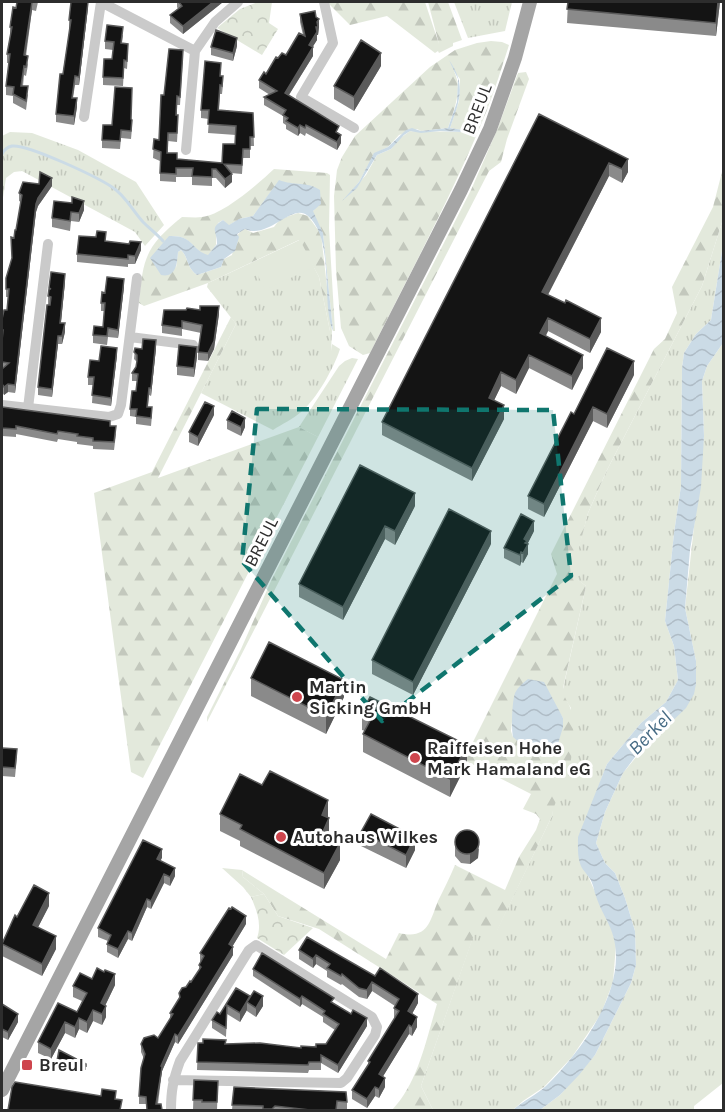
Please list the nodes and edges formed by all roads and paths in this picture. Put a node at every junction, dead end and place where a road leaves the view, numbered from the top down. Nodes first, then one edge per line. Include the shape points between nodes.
1 (101, 2) edge
2 (238, 2) edge
3 (324, 2) edge
4 (530, 2) edge
5 (195, 51) junction
6 (84, 117) dead end
7 (354, 128) dead end
8 (186, 150) dead end
9 (48, 244) dead end
10 (137, 278) dead end
11 (130, 337) junction
12 (193, 345) edge
13 (2, 405) edge
14 (28, 408) junction
15 (173, 1080) junction
16 (2, 1090) edge
17 (171, 1110) edge

1 - 5 street
1 - 6 street
2 - 5 street via 215,22
3 - 7 street via 333,43 301,97
4 - 16 main road, BREUL via 490,129 461,190
5 - 8 street
9 - 14 street
10 - 11 street
11 - 12 street
11 - 14 street via 118,414 109,417
13 - 14 street
15 - 15 street via 180,1062 249,950 256,945 372,1017 377,1027 341,1083
15 - 17 street

